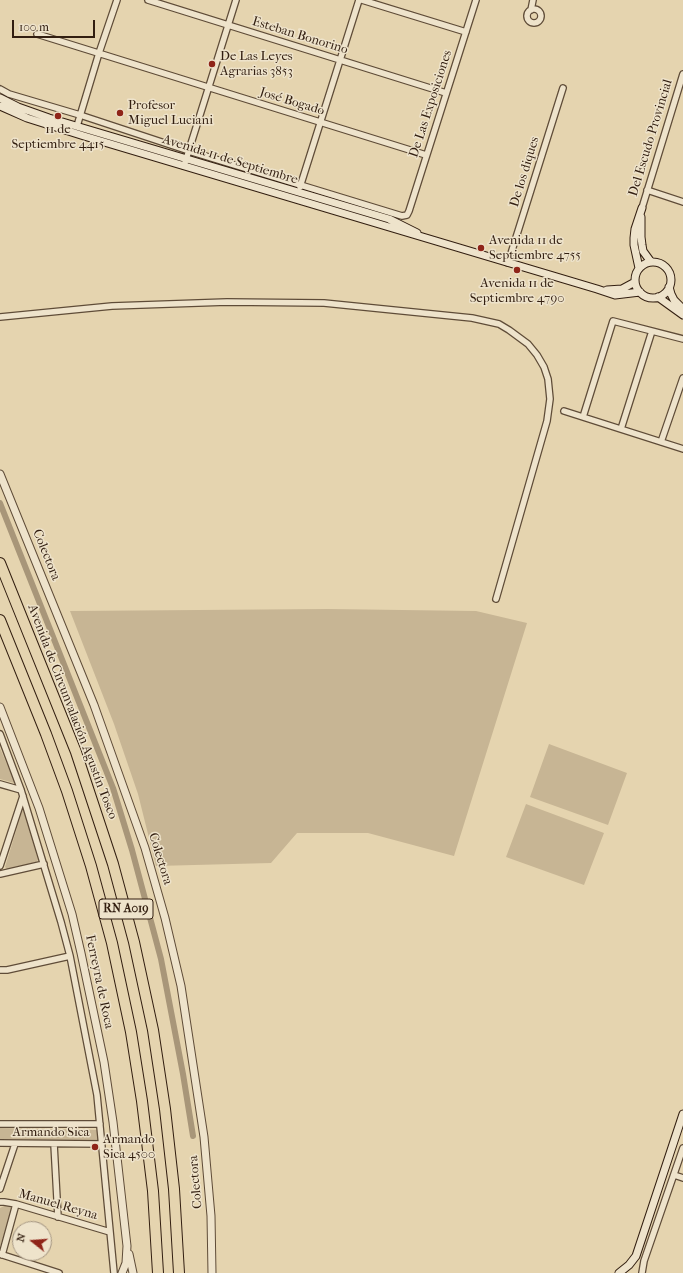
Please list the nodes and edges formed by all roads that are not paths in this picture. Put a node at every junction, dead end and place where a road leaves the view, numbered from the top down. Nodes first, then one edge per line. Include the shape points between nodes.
1 (117, 0) edge
2 (148, 0) edge
3 (236, 0) edge
4 (360, 0) edge
5 (476, 0) edge
6 (533, 0) edge
7 (531, 10) dead end
8 (228, 25) junction
9 (466, 32) junction
10 (37, 34) dead end
11 (99, 53) junction
12 (340, 60) junction
13 (683, 74) edge
14 (209, 87) junction
15 (562, 88) dead end
16 (0, 89) edge
17 (680, 91) edge
18 (446, 93) junction
19 (0, 98) edge
20 (0, 106) edge
21 (80, 115) junction
22 (321, 122) junction
23 (77, 126) junction
24 (189, 151) junction
25 (426, 155) junction
26 (185, 163) junction
27 (301, 185) junction
28 (647, 190) junction
29 (298, 196) junction
30 (683, 202) edge
31 (642, 208) junction
32 (430, 239) junction
33 (651, 262) junction
34 (508, 263) junction
35 (639, 268) junction
36 (635, 282) junction
37 (669, 286) junction
38 (597, 289) junction
39 (640, 292) junction
40 (658, 297) junction
41 (683, 309) edge
42 (683, 315) edge
43 (0, 317) edge
44 (652, 330) junction
45 (683, 339) edge
46 (683, 378) edge
47 (564, 411) dead end
48 (582, 417) junction
49 (621, 429) junction
50 (661, 442) junction
51 (683, 449) edge
52 (0, 474) edge
53 (0, 563) edge
54 (496, 599) dead end
55 (0, 620) edge
56 (0, 707) edge
57 (0, 734) edge
58 (0, 784) edge
59 (22, 793) junction
60 (44, 864) junction
61 (0, 866) edge
62 (0, 874) edge
63 (70, 956) junction
64 (0, 970) edge
65 (683, 1114) edge
66 (0, 1124) edge
67 (100, 1124) junction
68 (0, 1143) edge
69 (15, 1144) junction
70 (54, 1144) junction
71 (102, 1144) junction
72 (683, 1148) edge
73 (674, 1175) junction
74 (683, 1178) edge
75 (0, 1189) edge
76 (0, 1202) edge
77 (16, 1204) junction
78 (58, 1217) junction
79 (110, 1232) junction
80 (127, 1246) junction
81 (1, 1254) edge
82 (60, 1273) edge
83 (114, 1273) edge
84 (122, 1273) edge
85 (133, 1273) edge
86 (158, 1273) edge
87 (179, 1273) edge
88 (212, 1273) edge
89 (619, 1273) edge
90 (642, 1273) edge

1 - 11 street
2 - 8 street, Esteban Bonorino
3 - 8 street
4 - 9 street
4 - 12 street
5 - 9 street, De Las Exposiciones
6 - 7 street
8 - 12 street, Esteban Bonorino
8 - 14 street
9 - 18 street, De Las Exposiciones
10 - 11 street, José Bogado
11 - 14 street, José Bogado
11 - 21 street
12 - 18 street, Esteban Bonorino
12 - 22 street
13 - 17 street, Del Escudo Provincial
14 - 22 street, José Bogado
14 - 24 street
15 - 34 street, De los diques
16 - 21 street
17 - 28 street, Del Escudo Provincial
18 - 25 street, De Las Exposiciones
19 - 23 main road, Avenida 11 de Septiembre via 18,107
20 - 26 main road, Avenida 11 de Septiembre via 33,120
21 - 23 street
21 - 24 street
22 - 25 street, José Bogado
22 - 27 street
23 - 26 main road, Avenida 11 de Septiembre
24 - 26 street
24 - 27 street
25 - 27 street, De Las Exposiciones via 409,212 402,216
26 - 29 main road, Avenida 11 de Septiembre
27 - 29 street
28 - 30 street
28 - 31 street, Del Escudo Provincial
29 - 32 main road, Avenida 11 de Septiembre
29 - 32 main road, Avenida 11 de Septiembre via 389,219
31 - 33 main road via 643,251
31 - 35 main road via 634,238
32 - 34 main road, Avenida 11 de Septiembre
33 - 35 main road
33 - 37 main road via 665,267 670,276
34 - 38 main road, Avenida 11 de Septiembre
35 - 36 main road
36 - 38 main road via 622,289
36 - 39 main road
37 - 40 main road via 666,292
37 - 41 main road via 674,300
38 - 39 main road via 615,295
39 - 40 main road via 650,298
40 - 42 main road
43 - 54 street via 112,306 227,302 324,303 472,318 499,324 528,344 537,355 548,378 550,399 547,421
44 - 45 street
44 - 48 street via 613,321
44 - 49 street
46 - 50 street
47 - 48 street
48 - 49 street
49 - 50 street
50 - 51 street
52 - 88 main road, Colectora via 94,705 143,842 165,918 181,986 204,1137 211,1216
53 - 87 highway, Avenida de Circunvalación Agustín Tosco / RN A019 via 76,752 113,864 134,942 153,1030 165,1109 174,1189
55 - 86 highway, RN A019 via 65,784 112,944 131,1032 142,1101 153,1191
56 - 80 main road, Ferreyra de Roca via 39,808 72,914 105,1070
57 - 59 street
58 - 59 street
59 - 60 street
59 - 61 street
60 - 62 street
60 - 63 street
63 - 64 street
63 - 67 street, Ferreyra de Roca via 94,1078
65 - 89 main road via 636,1256 629,1266
66 - 67 street, Armando Sica
67 - 71 street, Ferreyra de Roca
68 - 69 street, Armando Sica
69 - 70 street, Armando Sica
69 - 75 street
70 - 71 street, Armando Sica
70 - 78 street
71 - 79 street, Ferreyra de Roca
72 - 73 street
73 - 74 street
73 - 90 street
76 - 77 street, Manuel Reyna
77 - 78 street, Manuel Reyna
77 - 81 street
78 - 79 street, Manuel Reyna
79 - 83 street, Ferreyra de Roca
80 - 84 main road, Ferreyra de Roca via 126,1263
80 - 85 main road
81 - 82 street

